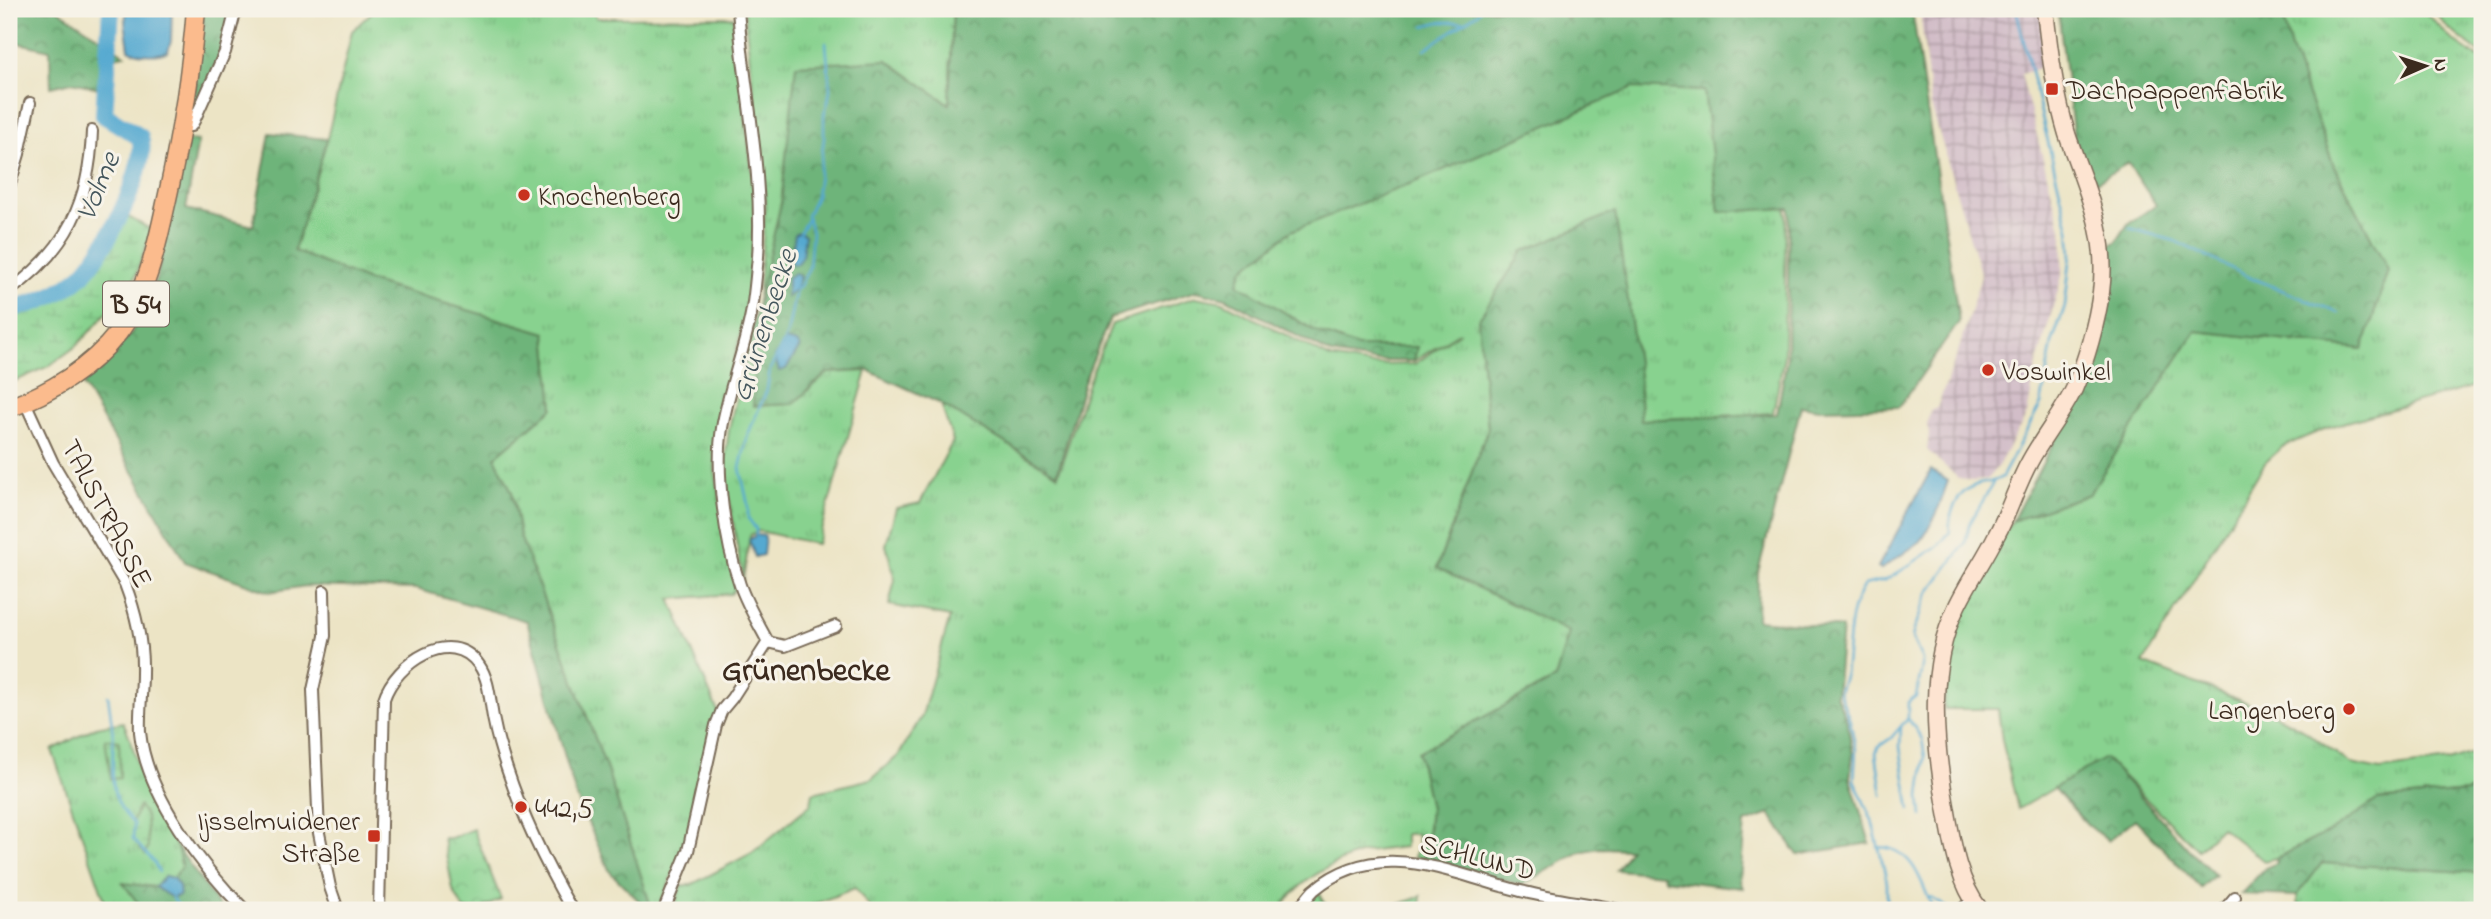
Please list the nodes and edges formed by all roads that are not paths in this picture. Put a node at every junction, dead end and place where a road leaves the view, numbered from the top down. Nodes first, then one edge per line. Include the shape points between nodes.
1 (197, 9) edge
2 (236, 9) edge
3 (738, 9) edge
4 (2045, 9) edge
5 (30, 103) dead end
6 (182, 126) junction
7 (92, 131) dead end
8 (9, 187) edge
9 (9, 290) edge
10 (17, 405) edge
11 (324, 591) dead end
12 (836, 626) dead end
13 (768, 642) junction
14 (2235, 897) dead end
15 (1971, 907) edge
16 (245, 910) edge
17 (338, 910) edge
18 (379, 910) edge
19 (572, 910) edge
20 (664, 910) edge
21 (1297, 910) edge
22 (1620, 910) edge
23 (2224, 910) edge

1 - 6 main road, B 54
2 - 6 street via 225,52 194,121
3 - 13 street via 758,166 758,257 752,310 722,429 720,466 739,583
4 - 15 main road via 2064,122 2099,226 2104,271 2094,327 2074,389 2029,462 1999,531 1955,608 1940,659 1936,710 1942,784
5 - 8 street
6 - 10 main road, B 54 via 141,295 118,333 93,359
7 - 9 street via 85,189 69,228 34,272
10 - 16 street, TALSTRASSE via 113,562 132,603 141,645 140,733 151,772 199,859
11 - 17 street via 325,636 313,690 319,833
12 - 13 street via 785,646
13 - 20 street via 719,718 688,851
14 - 23 street
18 - 19 street via 384,699 408,663 448,649 480,666 520,807
21 - 22 street, SCHLUND via 1314,890 1344,872 1396,861

